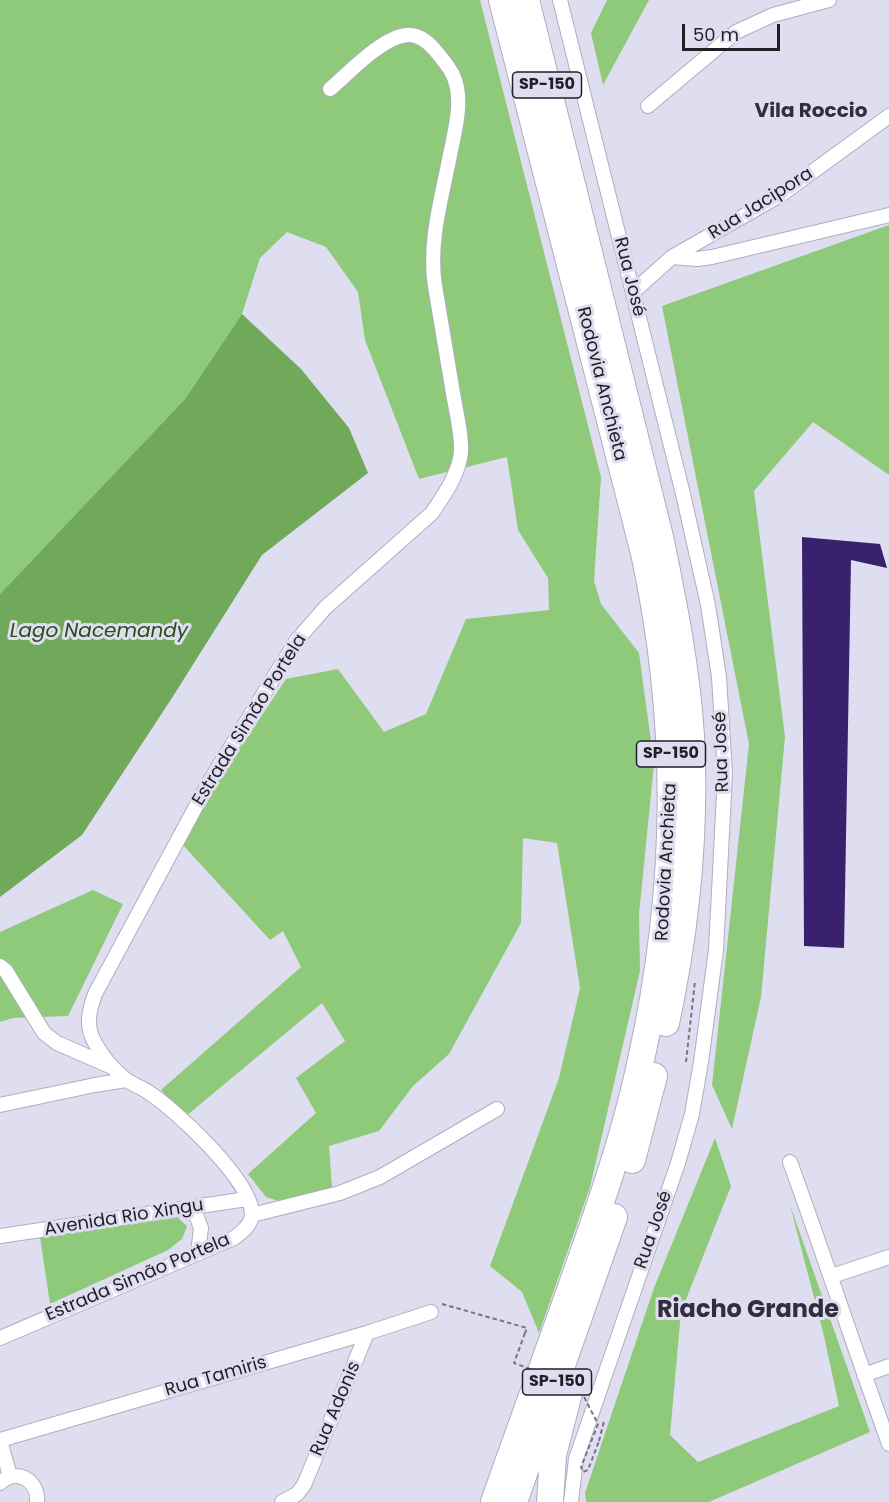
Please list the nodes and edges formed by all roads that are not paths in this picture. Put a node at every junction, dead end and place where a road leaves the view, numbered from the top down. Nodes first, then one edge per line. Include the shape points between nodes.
1 (502, 0) edge
2 (526, 0) edge
3 (560, 0) edge
4 (829, 0) edge
5 (330, 89) dead end
6 (648, 106) dead end
7 (889, 116) edge
8 (889, 215) edge
9 (672, 257) junction
10 (633, 292) junction
11 (0, 966) edge
12 (112, 1067) junction
13 (126, 1080) junction
14 (0, 1105) edge
15 (497, 1109) dead end
16 (790, 1161) dead end
17 (247, 1199) junction
18 (193, 1207) junction
19 (252, 1215) junction
20 (0, 1236) edge
21 (198, 1253) junction
22 (889, 1257) edge
23 (600, 1262) junction
24 (832, 1276) junction
25 (431, 1312) road end
26 (368, 1333) junction
27 (0, 1338) edge
28 (889, 1366) edge
29 (864, 1375) junction
30 (0, 1440) edge
31 (889, 1444) edge
32 (5, 1479) edge
33 (38, 1502) edge
34 (282, 1502) edge
35 (494, 1502) edge
36 (514, 1502) edge
37 (550, 1502) edge
38 (571, 1502) edge

1 - 35 highway, Rodovia Anchieta / SP-150 via 644,553 664,669 672,773 668,896 641,1061 612,1170
2 - 23 highway, Rodovia Anchieta / SP-150 via 662,541 677,620 690,735 687,898 678,968 645,1115
3 - 10 street, Rua José
4 - 6 street via 774,15 736,32
5 - 12 street, Estrada Simão Portela via 382,45 409,34 429,44 453,76 458,97 457,120 439,210 434,279 460,438 458,466 432,513 325,608 297,640 208,784 92,1002 88,1026
7 - 9 street, Rua Jacipora via 782,194
8 - 9 street via 712,257
9 - 10 street, Rua Jacipora
10 - 38 street, Rua José via 708,605 719,677 725,774 722,861 716,950 692,1114 576,1459
11 - 12 street via 44,1033 57,1043
12 - 13 street, Estrada Simão Portela
13 - 14 street
13 - 17 street, Estrada Simão Portela via 181,1119 231,1171
15 - 19 street via 360,1186
16 - 24 street
17 - 18 street, Avenida Rio Xingu
17 - 19 street, Estrada Simão Portela
18 - 20 street, Avenida Rio Xingu
18 - 21 street via 201,1228
19 - 21 street, Estrada Simão Portela via 234,1238
21 - 27 street, Estrada Simão Portela
22 - 24 street
23 - 36 highway, Rodovia Anchieta / SP-150
23 - 37 highway via 553,1455
24 - 29 street
25 - 26 street, Rua Tamiris
26 - 30 street, Rua Tamiris
26 - 34 street, Rua Adonis via 304,1485
28 - 29 street
29 - 31 street
30 - 32 street
32 - 33 street via 18,1476 31,1481

